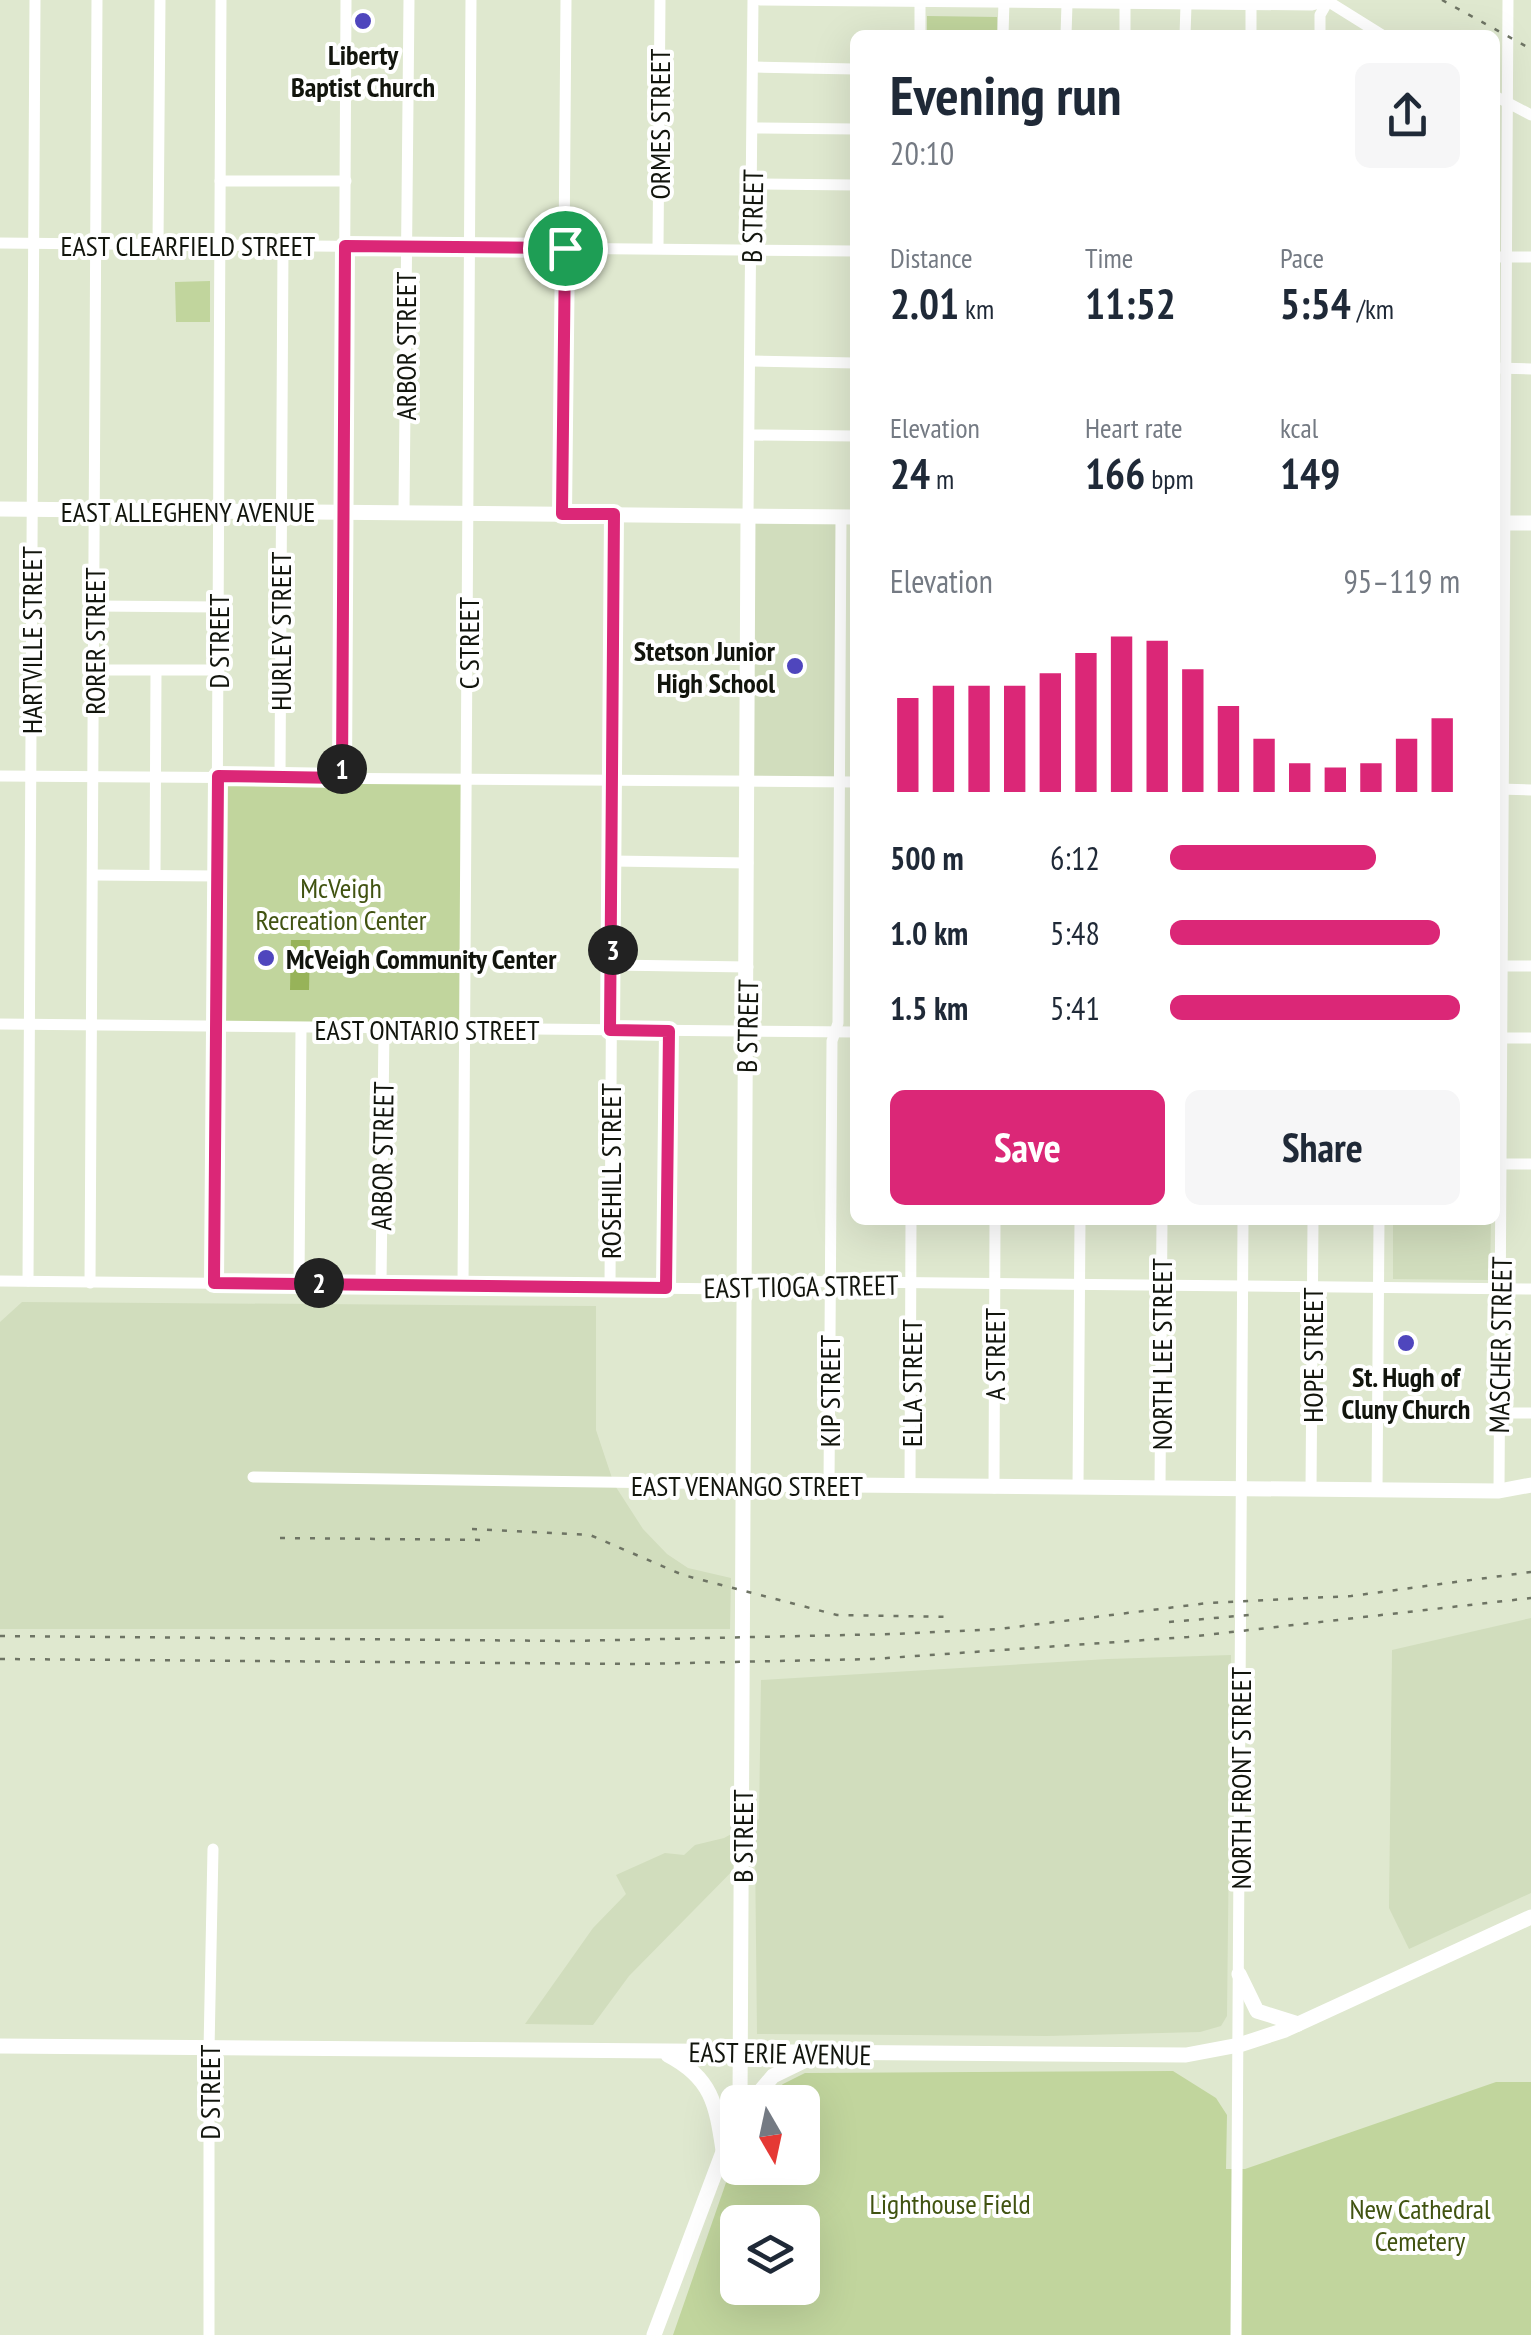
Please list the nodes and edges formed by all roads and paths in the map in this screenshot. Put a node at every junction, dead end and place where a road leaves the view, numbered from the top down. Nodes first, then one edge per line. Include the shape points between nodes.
1 (35, 0) edge
2 (97, 0) edge
3 (160, 0) edge
4 (222, 0) edge
5 (346, 0) edge
6 (409, 0) edge
7 (471, 0) edge
8 (566, 0) edge
9 (660, 0) edge
10 (756, 0) edge
11 (1508, 0) edge
12 (837, 1) edge
13 (1327, 1) edge
14 (920, 2) edge
15 (1004, 2) edge
16 (1251, 2) edge
17 (1066, 4) junction
18 (1125, 4) junction
19 (1186, 5) junction
20 (920, 30) edge
21 (1003, 30) edge
22 (1066, 30) edge
23 (1125, 30) edge
24 (1185, 30) edge
25 (1251, 30) edge
26 (1320, 30) edge
27 (1374, 30) edge
28 (754, 68) junction
29 (850, 69) edge
30 (1501, 99) edge
31 (1531, 115) edge
32 (753, 128) junction
33 (850, 128) edge
34 (220, 180) junction
35 (346, 181) junction
36 (753, 184) junction
37 (850, 185) edge
38 (0, 244) edge
39 (33, 244) junction
40 (96, 244) junction
41 (158, 244) junction
42 (220, 245) junction
43 (283, 245) junction
44 (345, 246) junction
45 (406, 246) junction
46 (471, 248) junction
47 (565, 248) junction
48 (658, 248) junction
49 (752, 250) junction
50 (850, 251) edge
51 (1501, 257) edge
52 (1531, 258) edge
53 (752, 362) junction
54 (850, 362) edge
55 (1500, 368) edge
56 (1531, 369) edge
57 (751, 435) junction
58 (850, 436) edge
59 (0, 510) edge
60 (31, 511) junction
61 (94, 511) junction
62 (218, 511) junction
63 (280, 512) junction
64 (344, 512) junction
65 (404, 512) junction
66 (468, 512) junction
67 (562, 514) junction
68 (614, 514) junction
69 (748, 516) junction
70 (848, 517) edge
71 (1500, 523) edge
72 (1531, 523) edge
73 (94, 606) junction
74 (218, 607) junction
75 (94, 670) junction
76 (156, 670) junction
77 (219, 670) junction
78 (848, 696) edge
79 (0, 776) edge
80 (31, 776) junction
81 (92, 776) junction
82 (154, 776) junction
83 (218, 776) junction
84 (280, 777) junction
85 (342, 778) junction
86 (467, 779) junction
87 (612, 780) junction
88 (749, 781) junction
89 (840, 782) junction
90 (850, 782) edge
91 (1500, 789) edge
92 (1531, 790) edge
93 (1500, 848) edge
94 (612, 861) junction
95 (748, 863) junction
96 (93, 875) junction
97 (155, 875) junction
98 (217, 876) junction
99 (613, 965) junction
100 (748, 966) junction
101 (1502, 966) junction
102 (1531, 966) edge
103 (1500, 1002) edge
104 (0, 1024) edge
105 (30, 1025) junction
106 (92, 1025) junction
107 (216, 1027) junction
108 (301, 1028) junction
109 (384, 1028) junction
110 (465, 1029) junction
111 (610, 1030) junction
112 (669, 1031) junction
113 (746, 1032) junction
114 (835, 1032) junction
115 (850, 1032) edge
116 (1500, 1038) edge
117 (1531, 1038) edge
118 (1500, 1101) edge
119 (1502, 1164) junction
120 (1531, 1164) edge
121 (912, 1225) edge
122 (995, 1225) edge
123 (1080, 1225) edge
124 (1162, 1225) edge
125 (1244, 1225) edge
126 (1313, 1225) edge
127 (1379, 1225) edge
128 (0, 1281) edge
129 (28, 1281) junction
130 (90, 1282) junction
131 (214, 1283) junction
132 (299, 1283) junction
133 (830, 1283) junction
134 (911, 1283) junction
135 (381, 1284) junction
136 (745, 1284) junction
137 (995, 1284) junction
138 (1080, 1284) junction
139 (1162, 1285) junction
140 (463, 1286) junction
141 (1243, 1286) junction
142 (1313, 1287) junction
143 (610, 1288) junction
144 (666, 1288) junction
145 (1379, 1288) junction
146 (1500, 1288) junction
147 (1531, 1289) edge
148 (1499, 1413) junction
149 (1531, 1414) edge
150 (253, 1477) dead end
151 (745, 1484) junction
152 (1531, 1485) edge
153 (829, 1486) junction
154 (910, 1487) junction
155 (994, 1488) junction
156 (1078, 1488) junction
157 (1160, 1488) junction
158 (1242, 1489) junction
159 (1311, 1490) junction
160 (1377, 1490) junction
161 (1499, 1491) junction
162 (213, 1850) dead end
163 (1531, 1917) edge
164 (1239, 1974) junction
165 (1298, 2024) junction
166 (0, 2046) edge
167 (1238, 2046) junction
168 (209, 2048) junction
169 (649, 2052) junction
170 (740, 2053) junction
171 (830, 2054) junction
172 (740, 2085) edge
173 (764, 2085) edge
174 (720, 2126) edge
175 (720, 2162) edge
176 (209, 2335) edge
177 (654, 2335) edge
178 (1236, 2335) edge

1 - 39 street, HARTVILLE STREET
2 - 40 street, RORER STREET
3 - 41 street
4 - 34 street, D STREET
5 - 35 street
6 - 45 street, ARBOR STREET
7 - 46 street, C STREET
8 - 47 street
9 - 48 street, ORMES STREET
10 - 12 street
10 - 28 street, B STREET
11 - 30 street, MASCHER STREET via 1508,80
12 - 14 street
13 - 16 street
13 - 26 street
13 - 27 street
14 - 15 street
14 - 20 street
15 - 17 street
15 - 21 street
16 - 19 street
16 - 25 street
17 - 18 street
17 - 22 street
18 - 19 street
18 - 23 street
19 - 24 street
28 - 29 street
28 - 32 street, B STREET
30 - 31 street
30 - 51 street, MASCHER STREET
32 - 33 street
32 - 36 street, B STREET
34 - 35 street
34 - 42 street, D STREET
35 - 44 street
36 - 37 street
36 - 49 street, B STREET
38 - 39 street, EAST CLEARFIELD STREET
39 - 40 street, EAST CLEARFIELD STREET
39 - 60 street, HARTVILLE STREET
40 - 41 street, EAST CLEARFIELD STREET
40 - 61 street, RORER STREET
41 - 42 street, EAST CLEARFIELD STREET
42 - 43 street, EAST CLEARFIELD STREET
42 - 62 street, D STREET
43 - 44 street, EAST CLEARFIELD STREET
43 - 63 street, HURLEY STREET
44 - 45 street, EAST CLEARFIELD STREET
44 - 64 street
45 - 46 street, EAST CLEARFIELD STREET
45 - 65 street, ARBOR STREET
46 - 47 street, EAST CLEARFIELD STREET
46 - 66 street, C STREET
47 - 48 street, EAST CLEARFIELD STREET
47 - 67 street
48 - 49 street, EAST CLEARFIELD STREET
49 - 50 street, EAST CLEARFIELD STREET
49 - 53 street, B STREET
51 - 52 street
51 - 55 street, MASCHER STREET
53 - 54 street
53 - 57 street, B STREET
55 - 56 street
57 - 58 street
57 - 69 street, B STREET
59 - 60 main road, EAST ALLEGHENY AVENUE
60 - 61 main road, EAST ALLEGHENY AVENUE
60 - 80 street, HARTVILLE STREET
61 - 62 main road, EAST ALLEGHENY AVENUE
61 - 73 street, RORER STREET
62 - 63 main road, EAST ALLEGHENY AVENUE
62 - 74 street, D STREET
63 - 64 main road, EAST ALLEGHENY AVENUE
63 - 84 street, HURLEY STREET
64 - 65 main road, EAST ALLEGHENY AVENUE
64 - 85 street
65 - 66 main road, EAST ALLEGHENY AVENUE
66 - 67 main road, EAST ALLEGHENY AVENUE
66 - 86 street, C STREET
67 - 68 main road, EAST ALLEGHENY AVENUE
68 - 69 main road, EAST ALLEGHENY AVENUE
68 - 87 street, ROSEHILL STREET
69 - 70 main road, EAST ALLEGHENY AVENUE
69 - 88 main road, B STREET
70 - 78 street, KIP STREET
71 - 72 main road
73 - 74 street
73 - 75 street, RORER STREET
74 - 77 street, D STREET
75 - 76 street
75 - 81 street, RORER STREET
76 - 77 street
76 - 82 street
77 - 83 street, D STREET
78 - 89 street, KIP STREET
79 - 80 street
80 - 81 street
80 - 105 street, HARTVILLE STREET
81 - 82 street
81 - 96 street, RORER STREET
82 - 83 street
82 - 97 street
83 - 84 street
83 - 98 street, D STREET
84 - 85 street
85 - 86 street
86 - 87 street
86 - 110 street, C STREET
87 - 88 street
87 - 94 street, ROSEHILL STREET
88 - 89 street
88 - 95 main road, B STREET
89 - 90 street
89 - 114 street, KIP STREET
91 - 92 street
93 - 101 street, MASCHER STREET
94 - 95 street
94 - 99 street, ROSEHILL STREET
95 - 100 main road, B STREET
96 - 97 street
96 - 106 street, RORER STREET
97 - 98 street
98 - 107 street, D STREET
99 - 100 street
99 - 111 street, ROSEHILL STREET
100 - 113 main road, B STREET
101 - 102 street
101 - 103 street, MASCHER STREET
104 - 105 street, EAST ONTARIO STREET
105 - 106 street, EAST ONTARIO STREET
105 - 129 street, HARTVILLE STREET
106 - 107 street, EAST ONTARIO STREET
106 - 130 street, RORER STREET
107 - 108 street, EAST ONTARIO STREET
107 - 131 street, D STREET
108 - 109 street, EAST ONTARIO STREET
108 - 132 street
109 - 110 street, EAST ONTARIO STREET
109 - 135 street, ARBOR STREET
110 - 111 street, EAST ONTARIO STREET
110 - 140 street, C STREET
111 - 112 street, EAST ONTARIO STREET
111 - 143 street, ROSEHILL STREET
112 - 113 street, EAST ONTARIO STREET
112 - 144 street
113 - 114 street, EAST ONTARIO STREET
113 - 136 main road, B STREET
114 - 115 street, EAST ONTARIO STREET
114 - 133 street, KIP STREET
116 - 117 street
118 - 119 street, MASCHER STREET
119 - 120 street
119 - 146 street, MASCHER STREET
121 - 134 street, ELLA STREET
122 - 137 street, A STREET
123 - 138 street
124 - 139 street, NORTH LEE STREET
125 - 141 street, NORTH FRONT STREET
126 - 142 street, HOPE STREET
127 - 145 street
128 - 129 street, EAST TIOGA STREET
129 - 130 street, EAST TIOGA STREET
130 - 131 street, EAST TIOGA STREET
131 - 132 street, EAST TIOGA STREET
132 - 135 street, EAST TIOGA STREET
133 - 134 street, EAST TIOGA STREET
133 - 136 street, EAST TIOGA STREET
133 - 153 street, KIP STREET
134 - 137 street, EAST TIOGA STREET
134 - 154 street, ELLA STREET
135 - 140 street, EAST TIOGA STREET
136 - 144 street, EAST TIOGA STREET
136 - 151 main road, B STREET
137 - 138 street, EAST TIOGA STREET
137 - 155 street, A STREET
138 - 139 street, EAST TIOGA STREET
138 - 156 street
139 - 141 street, EAST TIOGA STREET
139 - 157 street, NORTH LEE STREET
140 - 143 street, EAST TIOGA STREET
141 - 142 street, EAST TIOGA STREET
141 - 158 street, NORTH FRONT STREET
142 - 145 street, EAST TIOGA STREET
142 - 159 street, HOPE STREET
143 - 144 street, EAST TIOGA STREET
145 - 146 street, EAST TIOGA STREET
145 - 160 street
146 - 147 street, EAST TIOGA STREET
146 - 148 street, MASCHER STREET
148 - 149 street
148 - 161 street, MASCHER STREET
150 - 151 street, EAST VENANGO STREET
151 - 153 main road, EAST VENANGO STREET
151 - 170 main road, B STREET
152 - 161 main road, EAST VENANGO STREET
153 - 154 main road, EAST VENANGO STREET
154 - 155 main road, EAST VENANGO STREET
155 - 156 main road, EAST VENANGO STREET
156 - 157 main road, EAST VENANGO STREET
157 - 158 main road, EAST VENANGO STREET
158 - 159 main road, EAST VENANGO STREET
158 - 164 street, NORTH FRONT STREET
159 - 160 main road, EAST VENANGO STREET
160 - 161 main road, EAST VENANGO STREET
162 - 168 street, D STREET
163 - 165 main road, EAST ERIE AVENUE
164 - 165 main road via 1257,2010
164 - 167 street, NORTH FRONT STREET
165 - 167 main road, EAST ERIE AVENUE
166 - 168 main road, EAST ERIE AVENUE
167 - 171 main road, EAST ERIE AVENUE via 1161,2056
167 - 178 street, NORTH FRONT STREET
168 - 169 main road, EAST ERIE AVENUE
168 - 176 street, D STREET
169 - 170 main road, EAST ERIE AVENUE
169 - 174 main road via 687,2065 707,2085
170 - 171 main road, EAST ERIE AVENUE
170 - 172 main road, B STREET
171 - 173 main road via 786,2068
175 - 177 main road

